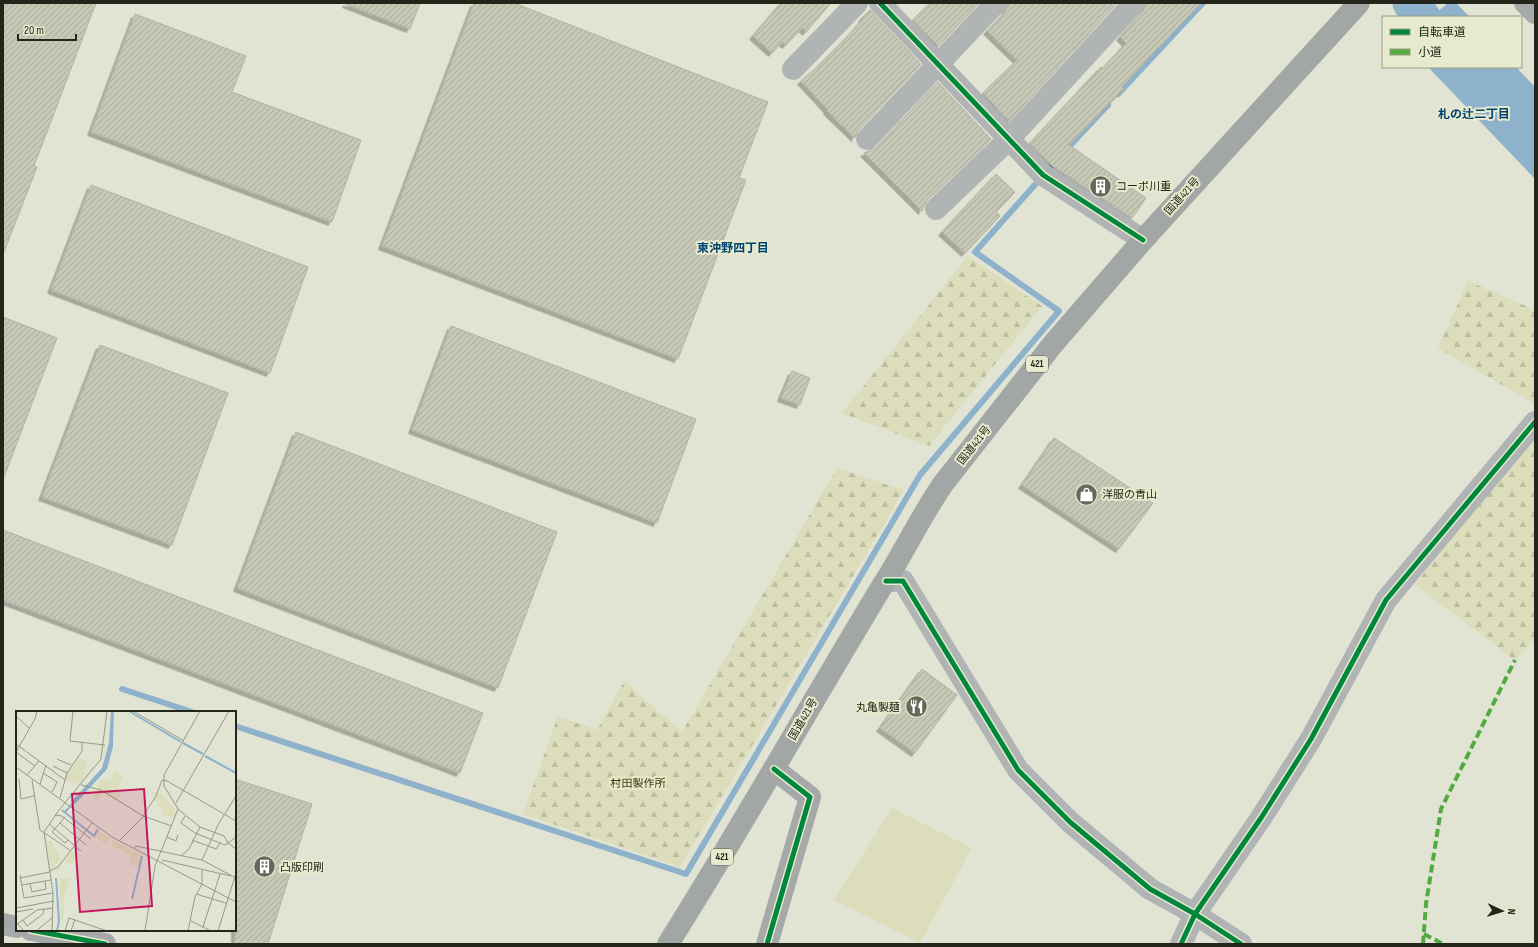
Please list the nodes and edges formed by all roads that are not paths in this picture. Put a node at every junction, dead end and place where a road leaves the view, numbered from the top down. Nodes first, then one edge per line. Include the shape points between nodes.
1 (857, 3) edge
2 (880, 3) edge
3 (996, 3) edge
4 (1134, 3) edge
5 (1359, 3) edge
6 (1525, 3) edge
7 (1535, 13) edge
8 (938, 65) junction
9 (793, 69) dead end
10 (867, 139) dead end
11 (1008, 140) junction
12 (936, 209) dead end
13 (1143, 240) junction
14 (1535, 422) edge
15 (886, 581) junction
16 (774, 769) junction
17 (1195, 914) junction
18 (3, 924) edge
19 (16, 927) edge
20 (36, 931) edge
21 (105, 944) edge
22 (668, 944) edge
23 (767, 944) edge
24 (1181, 944) edge
25 (1241, 944) edge

1 - 9 street
2 - 8 street
3 - 8 street
4 - 11 street
5 - 13 highway, 国道421号 / 421
6 - 7 street
8 - 10 street
8 - 11 street
11 - 12 street
11 - 13 street via 1043,175
13 - 15 highway, 国道421号 / 421 via 1053,344 943,484
14 - 17 street via 1386,600 1311,739
15 - 16 highway, 国道421号 / 421 via 840,654
15 - 17 street via 903,581 1018,770 1070,822 1150,888
16 - 22 highway, 国道421号 / 421
16 - 23 street via 810,797
17 - 24 street
17 - 25 street
18 - 19 street
20 - 21 street

